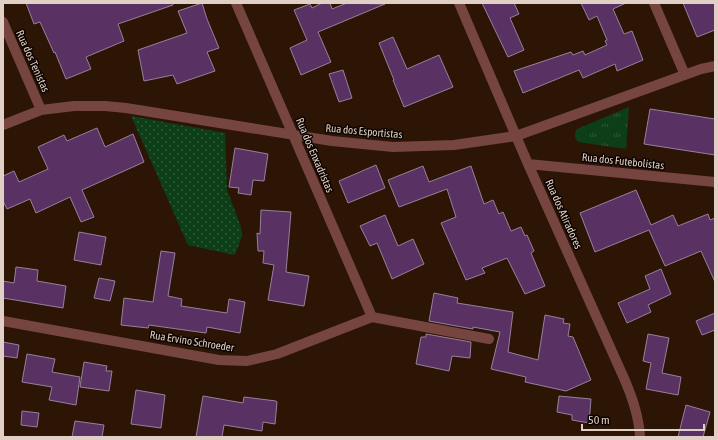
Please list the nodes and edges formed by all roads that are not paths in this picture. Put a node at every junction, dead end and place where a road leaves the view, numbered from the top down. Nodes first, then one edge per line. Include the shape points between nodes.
1 (236, 3) edge
2 (459, 3) edge
3 (654, 3) edge
4 (3, 22) edge
5 (715, 66) edge
6 (686, 75) junction
7 (41, 110) junction
8 (3, 125) edge
9 (293, 136) junction
10 (516, 136) junction
11 (528, 164) junction
12 (715, 182) edge
13 (372, 317) junction
14 (3, 321) edge
15 (489, 339) dead end
16 (640, 437) edge

1 - 9 street, Rua dos Enxadristas
2 - 10 street, Rua dos Atiradores
3 - 6 street
4 - 7 street, Rua dos Tenistas
5 - 6 street, Rua dos Esportistas
6 - 10 street, Rua dos Esportistas
7 - 8 street, Rua dos Esportistas
7 - 9 street, Rua dos Esportistas via 74,106 126,108
9 - 10 street, Rua dos Esportistas via 393,147 418,147 481,142
9 - 13 street, Rua dos Enxadristas
10 - 11 street, Rua dos Atiradores
11 - 12 street, Rua dos Futebolistas
11 - 16 street, Rua dos Atiradores via 633,398 640,422
13 - 14 street, Rua Ervino Schroeder via 277,354 247,361 219,360
13 - 15 street

